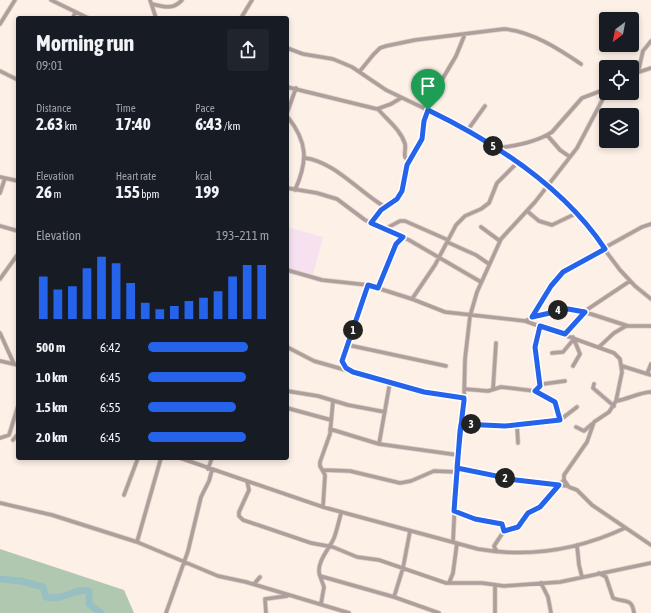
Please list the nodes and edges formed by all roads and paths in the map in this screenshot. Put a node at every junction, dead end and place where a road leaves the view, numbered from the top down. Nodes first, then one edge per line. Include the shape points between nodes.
1 (15, 0) edge
2 (51, 0) edge
3 (182, 0) edge
4 (252, 0) edge
5 (151, 2) edge
6 (75, 12) junction
7 (74, 16) edge
8 (84, 16) edge
9 (155, 16) edge
10 (242, 16) edge
11 (0, 24) edge
12 (465, 34) junction
13 (651, 41) edge
14 (289, 49) edge
15 (581, 64) dead end
16 (639, 64) edge
17 (651, 68) edge
18 (0, 71) edge
19 (360, 71) junction
20 (639, 72) edge
21 (16, 79) edge
22 (289, 87) edge
23 (296, 88) junction
24 (599, 92) edge
25 (401, 98) junction
26 (602, 100) edge
27 (485, 106) dead end
28 (289, 109) edge
29 (378, 109) junction
30 (428, 110) junction
31 (289, 118) edge
32 (467, 131) junction
33 (547, 135) junction
34 (497, 148) junction
35 (570, 157) junction
36 (305, 158) junction
37 (409, 162) junction
38 (517, 163) junction
39 (0, 177) edge
40 (5, 178) junction
41 (16, 181) edge
42 (548, 186) junction
43 (289, 188) edge
44 (295, 190) junction
45 (0, 193) edge
46 (385, 207) junction
47 (526, 212) junction
48 (577, 213) junction
49 (371, 223) junction
50 (651, 224) edge
51 (0, 226) edge
52 (481, 227) dead end
53 (385, 229) junction
54 (16, 230) edge
55 (403, 237) junction
56 (448, 241) junction
57 (500, 241) junction
58 (605, 249) junction
59 (16, 257) edge
60 (439, 258) junction
61 (489, 264) junction
62 (289, 271) edge
63 (0, 279) edge
64 (630, 281) junction
65 (481, 282) junction
66 (368, 285) junction
67 (378, 288) junction
68 (650, 297) edge
69 (412, 299) junction
70 (585, 312) junction
71 (470, 316) junction
72 (532, 317) junction
73 (525, 321) junction
74 (540, 326) junction
75 (626, 326) junction
76 (651, 326) edge
77 (0, 333) edge
78 (565, 334) junction
79 (573, 338) junction
80 (496, 343) dead end
81 (348, 345) junction
82 (599, 347) junction
83 (289, 348) edge
84 (552, 353) dead end
85 (0, 361) edge
86 (651, 364) edge
87 (16, 365) edge
88 (446, 366) dead end
89 (573, 366) dead end
90 (622, 366) junction
91 (353, 372) junction
92 (649, 374) edge
93 (565, 381) dead end
94 (390, 382) junction
95 (594, 384) dead end
96 (540, 386) junction
97 (493, 389) junction
98 (464, 390) junction
99 (289, 391) edge
100 (535, 391) junction
101 (651, 392) edge
102 (464, 398) junction
103 (333, 401) junction
104 (616, 401) junction
105 (614, 406) junction
106 (577, 407) dead end
107 (289, 409) edge
108 (16, 412) edge
109 (385, 412) junction
110 (331, 420) junction
111 (560, 420) junction
112 (461, 424) junction
113 (593, 424) junction
114 (517, 425) junction
115 (576, 427) dead end
116 (330, 429) junction
117 (0, 438) edge
118 (16, 438) edge
119 (13, 440) dead end
120 (518, 443) dead end
121 (379, 444) junction
122 (458, 455) junction
123 (137, 460) edge
124 (160, 460) edge
125 (185, 460) edge
126 (212, 460) edge
127 (457, 468) junction
128 (210, 469) junction
129 (323, 470) junction
130 (456, 472) junction
131 (564, 480) junction
132 (247, 481) junction
133 (559, 485) junction
134 (569, 486) junction
135 (124, 495) dead end
136 (0, 503) edge
137 (323, 508) junction
138 (454, 511) junction
139 (341, 513) junction
140 (625, 528) junction
141 (410, 531) junction
142 (504, 531) junction
143 (137, 542) junction
144 (455, 543) junction
145 (577, 545) junction
146 (328, 546) junction
147 (651, 546) edge
148 (497, 552) junction
149 (184, 563) junction
150 (651, 563) edge
151 (403, 568) junction
152 (600, 573) junction
153 (320, 576) junction
154 (260, 577) dead end
155 (582, 577) junction
156 (448, 583) junction
157 (541, 583) junction
158 (254, 584) junction
159 (495, 585) junction
160 (290, 596) junction
161 (394, 597) junction
162 (321, 604) junction
163 (166, 613) edge
164 (266, 613) edge
165 (349, 613) edge
166 (437, 613) edge
167 (495, 613) edge
168 (551, 613) edge
169 (634, 613) edge

1 - 11 street
2 - 6 street
3 - 5 street via 171,8
4 - 10 street
5 - 9 street
6 - 7 street
6 - 8 street
12 - 15 street via 511,30 546,43
12 - 19 street via 415,40 380,48
12 - 30 street via 456,56 433,95
13 - 16 street via 643,51
14 - 19 street via 333,59
17 - 20 street
18 - 21 street
19 - 25 street
22 - 23 street
23 - 28 street
23 - 29 street
24 - 33 street via 582,98
25 - 29 street
25 - 30 street
26 - 35 street via 578,148
27 - 32 street
29 - 37 street via 392,123 405,144 405,157
30 - 32 street
30 - 37 street via 422,139
31 - 36 street via 300,137
32 - 34 street
33 - 34 street
33 - 35 street
34 - 38 street
35 - 42 street
36 - 44 street
36 - 46 street via 329,167
37 - 46 street via 399,196
38 - 42 street
38 - 56 street via 497,183 489,203 460,220
39 - 40 street
40 - 41 street
40 - 45 street
42 - 47 street
42 - 48 street
43 - 44 street
44 - 49 street via 331,196 345,203
46 - 49 street
47 - 48 street via 539,221 552,225
47 - 57 street
48 - 58 street
49 - 53 street
50 - 58 street
51 - 54 street
52 - 57 street
53 - 55 street
53 - 56 street via 405,221
55 - 60 street
55 - 67 street via 396,244
56 - 60 street
56 - 61 street
57 - 61 street
58 - 64 street
58 - 72 street via 563,272
59 - 63 street
60 - 65 street
60 - 69 street
61 - 65 street
62 - 66 street via 322,280
64 - 68 street
64 - 70 street
65 - 71 street
66 - 67 street
66 - 81 street
67 - 69 street
69 - 71 street via 445,312
70 - 72 street via 568,309
70 - 75 street
70 - 78 street
71 - 73 street via 504,317
71 - 98 street
72 - 73 street
73 - 74 street
74 - 78 street
74 - 96 street via 535,347
75 - 76 street
75 - 82 street
77 - 87 street
78 - 79 street
79 - 82 street
79 - 84 street via 563,352
79 - 89 street via 580,354
80 - 97 street
81 - 88 street
81 - 91 street via 342,361 346,368
82 - 90 street via 618,356
83 - 91 street via 314,360
85 - 87 street
86 - 92 street
90 - 92 street
90 - 104 street
91 - 94 street
93 - 96 street
94 - 102 street via 424,392
94 - 109 street
95 - 105 street via 593,388
96 - 100 street
97 - 98 street
97 - 100 street via 506,387
98 - 102 street
99 - 103 street
100 - 111 street via 555,402
101 - 104 street
102 - 112 street
103 - 109 street
103 - 110 street
104 - 105 street
105 - 113 street
106 - 111 street
107 - 110 street
108 - 117 street via 9,435
109 - 121 street
110 - 116 street
111 - 114 street
112 - 114 street
112 - 122 street
113 - 115 street via 584,431
113 - 131 street via 586,442 564,475
114 - 120 street
116 - 121 street
116 - 129 street via 320,462
118 - 119 street
121 - 122 street
122 - 127 street
123 - 135 street
124 - 143 street
125 - 128 street
126 - 128 street
127 - 130 street
127 - 133 street via 516,480
128 - 132 street
128 - 149 street via 209,482 201,497
129 - 130 street via 350,471 400,483 434,471
129 - 137 street via 326,481
130 - 138 street
131 - 133 street
131 - 134 street
132 - 137 street
132 - 146 street via 248,490 239,512 242,519 311,543
133 - 134 street
133 - 142 street via 540,507 528,513 518,527
134 - 140 street
136 - 143 street via 52,515
137 - 139 street
138 - 142 street via 475,519 502,524
138 - 144 street
139 - 141 street
139 - 146 street via 334,537
140 - 145 street via 600,540
140 - 147 street
141 - 144 street
141 - 151 street
142 - 148 street via 494,546
143 - 149 street
144 - 148 street
144 - 156 street via 453,573
145 - 148 street via 550,550
145 - 155 street
146 - 151 street via 357,557 379,560
146 - 153 street via 320,568
149 - 158 street via 218,576
149 - 163 street
150 - 152 street
151 - 156 street
151 - 161 street
152 - 155 street
152 - 169 street via 606,577 613,598 630,603
153 - 161 street
153 - 162 street via 324,587
154 - 158 street
155 - 157 street
156 - 159 street
157 - 159 street
157 - 168 street
158 - 160 street
159 - 167 street
160 - 162 street
160 - 164 street via 265,599
161 - 166 street
162 - 165 street

